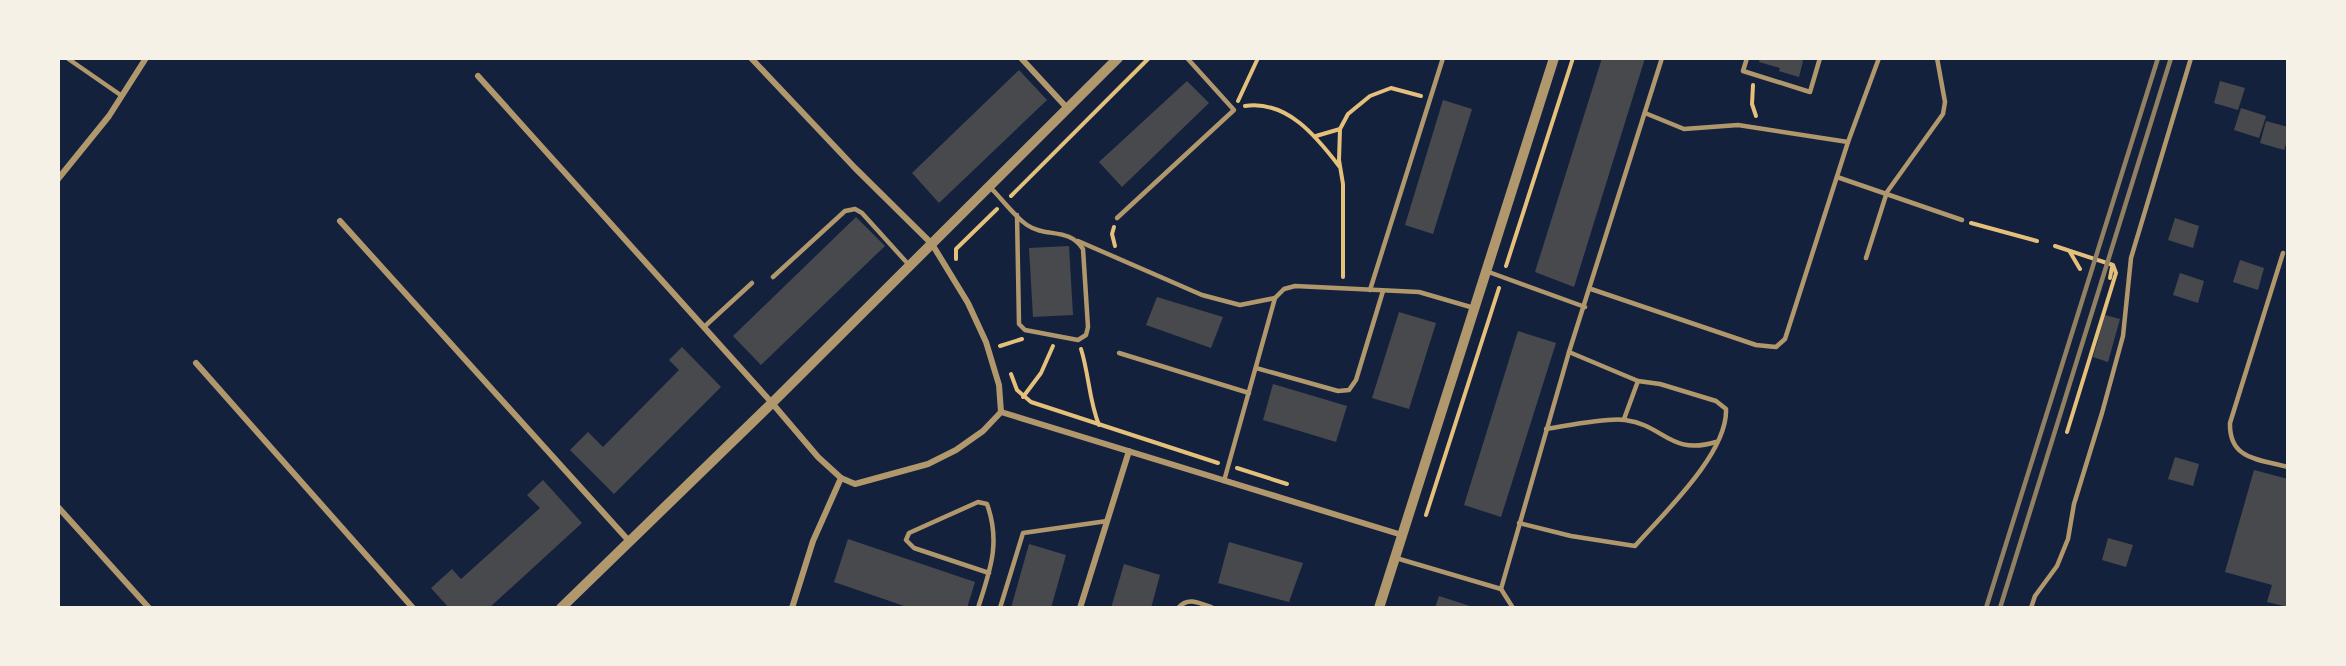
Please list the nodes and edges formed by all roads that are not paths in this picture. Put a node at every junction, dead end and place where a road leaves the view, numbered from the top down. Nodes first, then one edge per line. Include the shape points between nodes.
1 (68, 58) edge
2 (146, 58) edge
3 (750, 58) edge
4 (1021, 58) edge
5 (1118, 58) edge
6 (1187, 58) edge
7 (1443, 58) edge
8 (1554, 58) edge
9 (1662, 58) edge
10 (1747, 58) edge
11 (1820, 58) edge
12 (1879, 58) edge
13 (1937, 58) edge
14 (2191, 58) edge
15 (478, 76) dead end
16 (122, 96) junction
17 (1068, 109) junction
18 (1645, 113) junction
19 (1848, 142) junction
20 (1837, 177) junction
21 (58, 179) edge
22 (990, 187) junction
23 (1886, 194) junction
24 (1017, 215) junction
25 (1117, 218) dead end
26 (1962, 220) road end
27 (340, 221) dead end
28 (1077, 240) junction
29 (932, 244) junction
30 (2283, 253) dead end
31 (1866, 258) dead end
32 (910, 266) junction
33 (1486, 271) junction
34 (773, 277) dead end
35 (752, 283) dead end
36 (1591, 289) junction
37 (1370, 290) junction
38 (1383, 291) junction
39 (1275, 298) junction
40 (1585, 307) junction
41 (1474, 308) junction
42 (704, 327) junction
43 (1569, 352) junction
44 (1119, 353) dead end
45 (196, 363) dead end
46 (1256, 368) junction
47 (1638, 381) junction
48 (1249, 393) junction
49 (772, 403) junction
50 (1001, 412) junction
51 (1624, 419) junction
52 (1546, 429) junction
53 (1717, 442) junction
54 (1129, 451) junction
55 (2288, 467) edge
56 (841, 478) junction
57 (1224, 481) junction
58 (58, 507) edge
59 (1107, 521) junction
60 (1519, 523) junction
61 (1401, 535) junction
62 (629, 541) junction
63 (1395, 558) junction
64 (988, 573) junction
65 (1501, 589) junction
66 (792, 606) edge
67 (149, 608) edge
68 (413, 608) edge
69 (561, 608) edge
70 (801, 608) edge
71 (978, 608) edge
72 (1000, 608) edge
73 (1080, 608) edge
74 (1178, 608) edge
75 (1213, 608) edge
76 (1379, 608) edge
77 (1514, 608) edge
78 (2031, 608) edge

1 - 16 lane
2 - 16 street
3 - 29 street
4 - 17 street
5 - 17 street
6 - 25 lane via 1234,110
7 - 37 lane
8 - 33 street
9 - 18 lane
10 - 11 lane via 1743,71 1810,92
12 - 19 lane
13 - 23 lane via 1945,102 1943,114
14 - 78 lane via 2131,258 2123,336 2074,504 2068,539 2057,566
15 - 42 street
16 - 21 street
17 - 22 street
18 - 19 lane via 1684,129 1738,125
18 - 36 lane
19 - 20 lane
20 - 23 lane
20 - 36 lane via 1785,339 1776,347 1756,345
22 - 24 lane
22 - 29 street
23 - 26 lane
23 - 31 lane
24 - 28 lane via 1037,230
24 - 28 lane via 1019,324 1025,330 1078,339 1086,335 1083,249
27 - 62 street
28 - 39 lane via 1202,295 1240,305
29 - 32 street
29 - 50 street via 968,303 986,342 999,385
30 - 55 lane via 2230,423 2230,437 2236,450
32 - 34 lane via 855,208 845,211
32 - 49 street
33 - 40 lane
33 - 41 street
35 - 42 lane
36 - 40 lane
37 - 38 lane
37 - 39 lane via 1295,286 1284,289
38 - 41 lane via 1419,292
38 - 46 lane via 1356,380 1349,390 1338,391
39 - 46 lane
40 - 43 lane
41 - 61 street
42 - 49 street
43 - 47 lane
43 - 52 lane
44 - 48 lane
45 - 68 street
46 - 48 lane
47 - 51 lane
47 - 53 lane via 1716,401 1726,409 1726,422
48 - 57 lane
49 - 56 street
49 - 62 street
50 - 54 street
50 - 56 street via 983,431 928,464 855,484
51 - 52 lane
51 - 53 lane via 1681,445 1700,447
52 - 60 lane
53 - 60 lane via 1707,464 1635,546 1571,537
54 - 57 street
54 - 59 street
56 - 66 street via 813,541
57 - 61 street
58 - 67 street
59 - 72 lane via 1023,533
59 - 73 street
60 - 65 lane
61 - 63 street
62 - 69 street
63 - 65 lane
63 - 76 street
64 - 64 lane via 993,558 994,524 987,504 978,502 909,533 906,540 914,548
64 - 71 lane
65 - 77 lane
66 - 70 lane
74 - 75 lane via 1189,600

